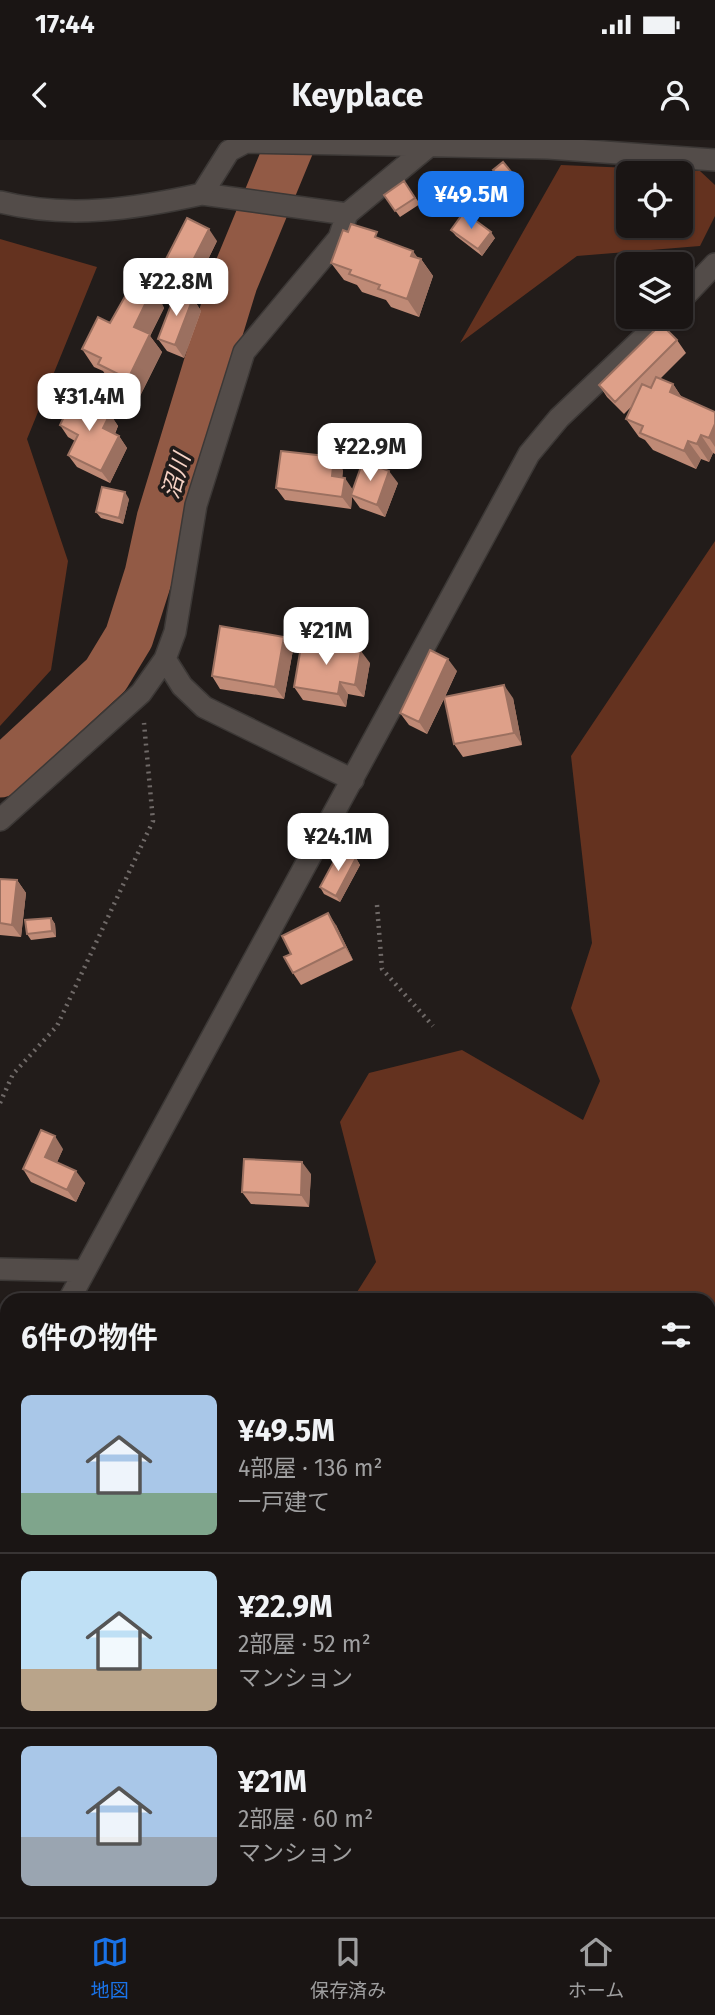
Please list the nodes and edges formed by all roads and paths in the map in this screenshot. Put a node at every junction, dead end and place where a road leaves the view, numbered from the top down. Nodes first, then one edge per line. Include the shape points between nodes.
1 (549, 144) edge
2 (429, 146) junction
3 (715, 160) edge
4 (202, 194) junction
5 (0, 202) edge
6 (347, 214) junction
7 (715, 264) edge
8 (693, 287) edge
9 (652, 329) edge
10 (166, 659) junction
11 (141, 692) junction
12 (354, 780) junction
13 (0, 820) edge
14 (377, 905) dead end
15 (433, 1026) dead end
16 (0, 1103) edge
17 (0, 1269) edge
18 (84, 1271) junction
19 (73, 1293) edge

1 - 2 street
1 - 3 street
2 - 4 street via 246,142 229,151
2 - 6 street
4 - 5 street via 137,208 71,212
4 - 6 street
6 - 10 street via 338,238 244,352 195,505
7 - 8 street
9 - 12 street via 559,418 529,454
10 - 11 street
10 - 12 street via 182,686 204,707
11 - 13 street
11 - 16 path via 153,821 57,1026 13,1074
12 - 18 street
14 - 15 path via 382,969
17 - 18 street
18 - 19 street

